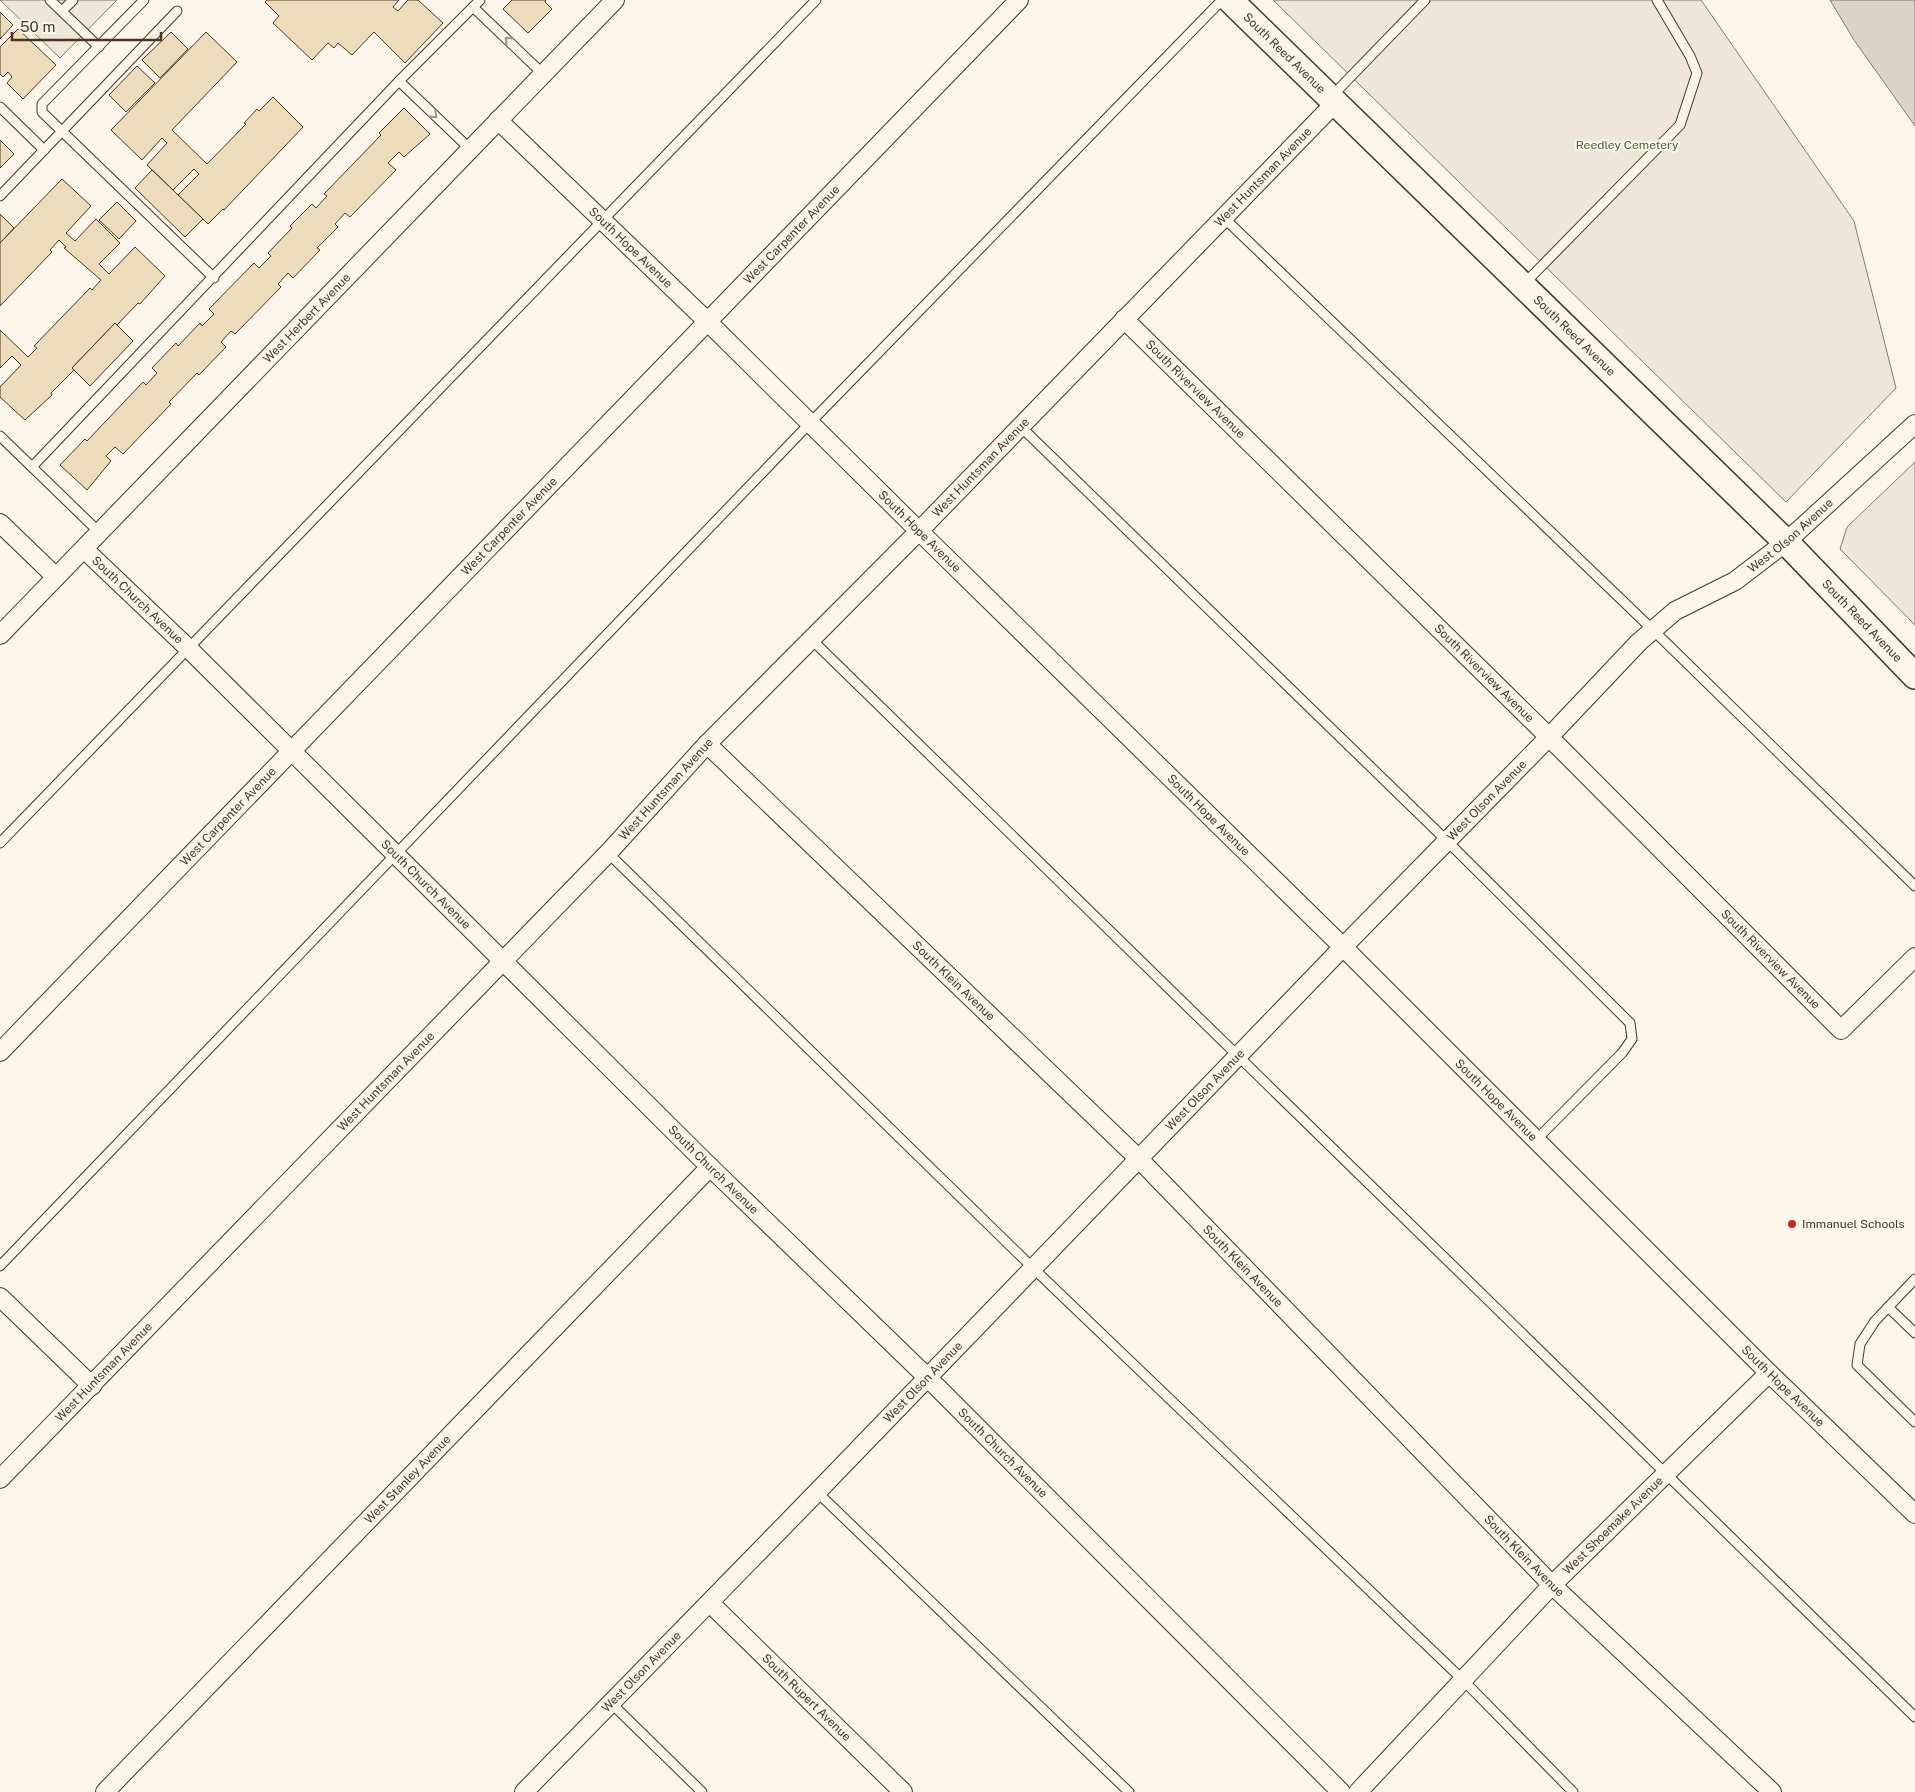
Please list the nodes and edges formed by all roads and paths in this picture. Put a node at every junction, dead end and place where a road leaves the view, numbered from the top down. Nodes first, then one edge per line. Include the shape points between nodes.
1 (50, 0) edge
2 (73, 0) edge
3 (144, 0) edge
4 (614, 0) edge
5 (816, 0) edge
6 (1019, 0) edge
7 (1222, 0) edge
8 (1230, 0) edge
9 (1425, 0) edge
10 (1657, 0) edge
11 (477, 3) edge
12 (177, 11) dead end
13 (62, 12) junction
14 (99, 47) junction
15 (543, 74) junction
16 (399, 81) junction
17 (1332, 100) junction
18 (0, 107) edge
19 (498, 120) junction
20 (62, 132) junction
21 (44, 150) junction
22 (470, 150) junction
23 (0, 196) edge
24 (1223, 216) junction
25 (602, 220) junction
26 (214, 278) junction
27 (1523, 285) junction
28 (1124, 319) junction
29 (708, 322) junction
30 (810, 423) junction
31 (1915, 424) edge
32 (1020, 426) junction
33 (0, 436) edge
34 (32, 467) junction
35 (0, 523) edge
36 (919, 532) junction
37 (100, 533) junction
38 (1786, 542) junction
39 (84, 548) junction
40 (56, 577) junction
41 (1653, 630) junction
42 (0, 635) edge
43 (811, 639) junction
44 (188, 648) junction
45 (1915, 676) edge
46 (1549, 737) junction
47 (707, 744) junction
48 (292, 751) junction
49 (1447, 841) junction
50 (0, 843) edge
51 (608, 853) junction
52 (397, 854) junction
53 (1915, 886) edge
54 (1343, 947) junction
55 (1915, 957) edge
56 (503, 960) junction
57 (0, 1052) edge
58 (1238, 1056) junction
59 (1536, 1140) junction
60 (1139, 1159) junction
61 (710, 1167) junction
62 (0, 1266) edge
63 (1033, 1268) junction
64 (1915, 1278) edge
65 (0, 1297) edge
66 (1888, 1307) junction
67 (1915, 1333) edge
68 (1769, 1373) junction
69 (928, 1378) junction
70 (92, 1386) junction
71 (1915, 1422) edge
72 (1666, 1474) junction
73 (0, 1478) edge
74 (817, 1492) junction
75 (1915, 1514) edge
76 (1552, 1585) junction
77 (710, 1603) junction
78 (1463, 1680) junction
79 (611, 1703) junction
80 (1915, 1717) edge
81 (105, 1792) edge
82 (524, 1792) edge
83 (702, 1792) edge
84 (903, 1792) edge
85 (1129, 1792) edge
86 (1342, 1792) edge
87 (1358, 1792) edge
88 (1573, 1792) edge
89 (1772, 1792) edge

1 - 13 lane
2 - 13 lane
3 - 14 lane
4 - 15 street, West Herbert Avenue
5 - 25 lane
6 - 29 street, West Carpenter Avenue
7 - 30 lane
8 - 17 street, South Reed Avenue
9 - 17 lane
10 - 27 lane via 1697,73 1680,125
15 -> 11 lane
11 - 16 lane
12 - 20 lane
13 - 14 lane
14 - 20 lane via 42,104 42,112
15 - 19 street, West Herbert Avenue
16 -> 22 lane
16 - 26 lane
17 - 24 street, West Huntsman Avenue
17 - 27 street, South Reed Avenue
18 - 21 lane
19 - 22 street, West Herbert Avenue
19 - 25 street, South Hope Avenue
20 - 21 lane
20 - 26 lane
21 - 23 lane
22 - 37 street, West Herbert Avenue
24 - 28 street, West Huntsman Avenue
24 - 41 lane
25 - 29 street, South Hope Avenue
25 - 44 lane
26 - 34 lane
27 - 38 street, South Reed Avenue
28 - 32 street, West Huntsman Avenue
28 - 46 street, South Riverview Avenue
29 - 30 street, South Hope Avenue
29 - 48 street, West Carpenter Avenue
30 - 36 street, South Hope Avenue
30 - 52 lane
31 - 38 street, West Olson Avenue
32 - 36 street, West Huntsman Avenue
32 - 49 lane
33 - 34 lane
34 - 37 lane
35 - 40 street
36 - 43 street, West Huntsman Avenue
36 - 54 street, South Hope Avenue
37 - 39 street, West Herbert Avenue
38 - 41 street, West Olson Avenue via 1735,581 1675,612
38 - 45 street, South Reed Avenue
39 - 40 street, West Herbert Avenue
39 - 44 street, South Church Avenue
40 - 42 street, West Herbert Avenue
41 - 46 street, West Olson Avenue
41 - 53 lane
43 - 47 street, West Huntsman Avenue
43 - 58 lane
44 - 48 street, South Church Avenue
44 - 50 lane
46 - 49 street, West Olson Avenue
46 - 55 street, South Riverview Avenue via 1841,1030
47 - 51 street, West Huntsman Avenue
47 - 60 street, South Klein Avenue
48 - 52 street, South Church Avenue
48 - 57 street, West Carpenter Avenue
49 - 54 street, West Olson Avenue
49 - 59 lane via 1630,1023 1632,1039 1622,1053
51 - 56 street, West Huntsman Avenue
51 - 63 lane
52 - 56 street, South Church Avenue
52 - 62 lane
54 - 58 street, West Olson Avenue
54 - 59 street, South Hope Avenue
56 - 61 street, South Church Avenue
56 - 70 street, West Huntsman Avenue
58 - 60 street, West Olson Avenue
58 - 72 lane
59 - 68 street, South Hope Avenue
60 - 63 street, West Olson Avenue
60 - 76 street, South Klein Avenue
61 - 69 street, South Church Avenue
61 - 81 street, West Stanley Avenue
63 - 69 street, West Olson Avenue
63 - 78 lane
64 - 66 lane
65 - 70 street
66 - 67 lane
66 - 71 lane via 1860,1344 1857,1365
68 - 72 street, West Shoemake Avenue
68 - 75 street, South Hope Avenue
69 - 74 street, West Olson Avenue
69 - 86 street, South Church Avenue
70 - 73 street, West Huntsman Avenue
72 - 76 street, West Shoemake Avenue
72 - 80 lane
74 - 77 street, West Olson Avenue
74 - 85 lane
76 - 78 street, West Shoemake Avenue
76 - 89 street, South Klein Avenue
77 - 79 street, West Olson Avenue
77 - 84 street, South Rupert Avenue
78 - 87 street, West Shoemake Avenue
78 - 88 lane
79 - 82 street, West Olson Avenue
79 - 83 lane

